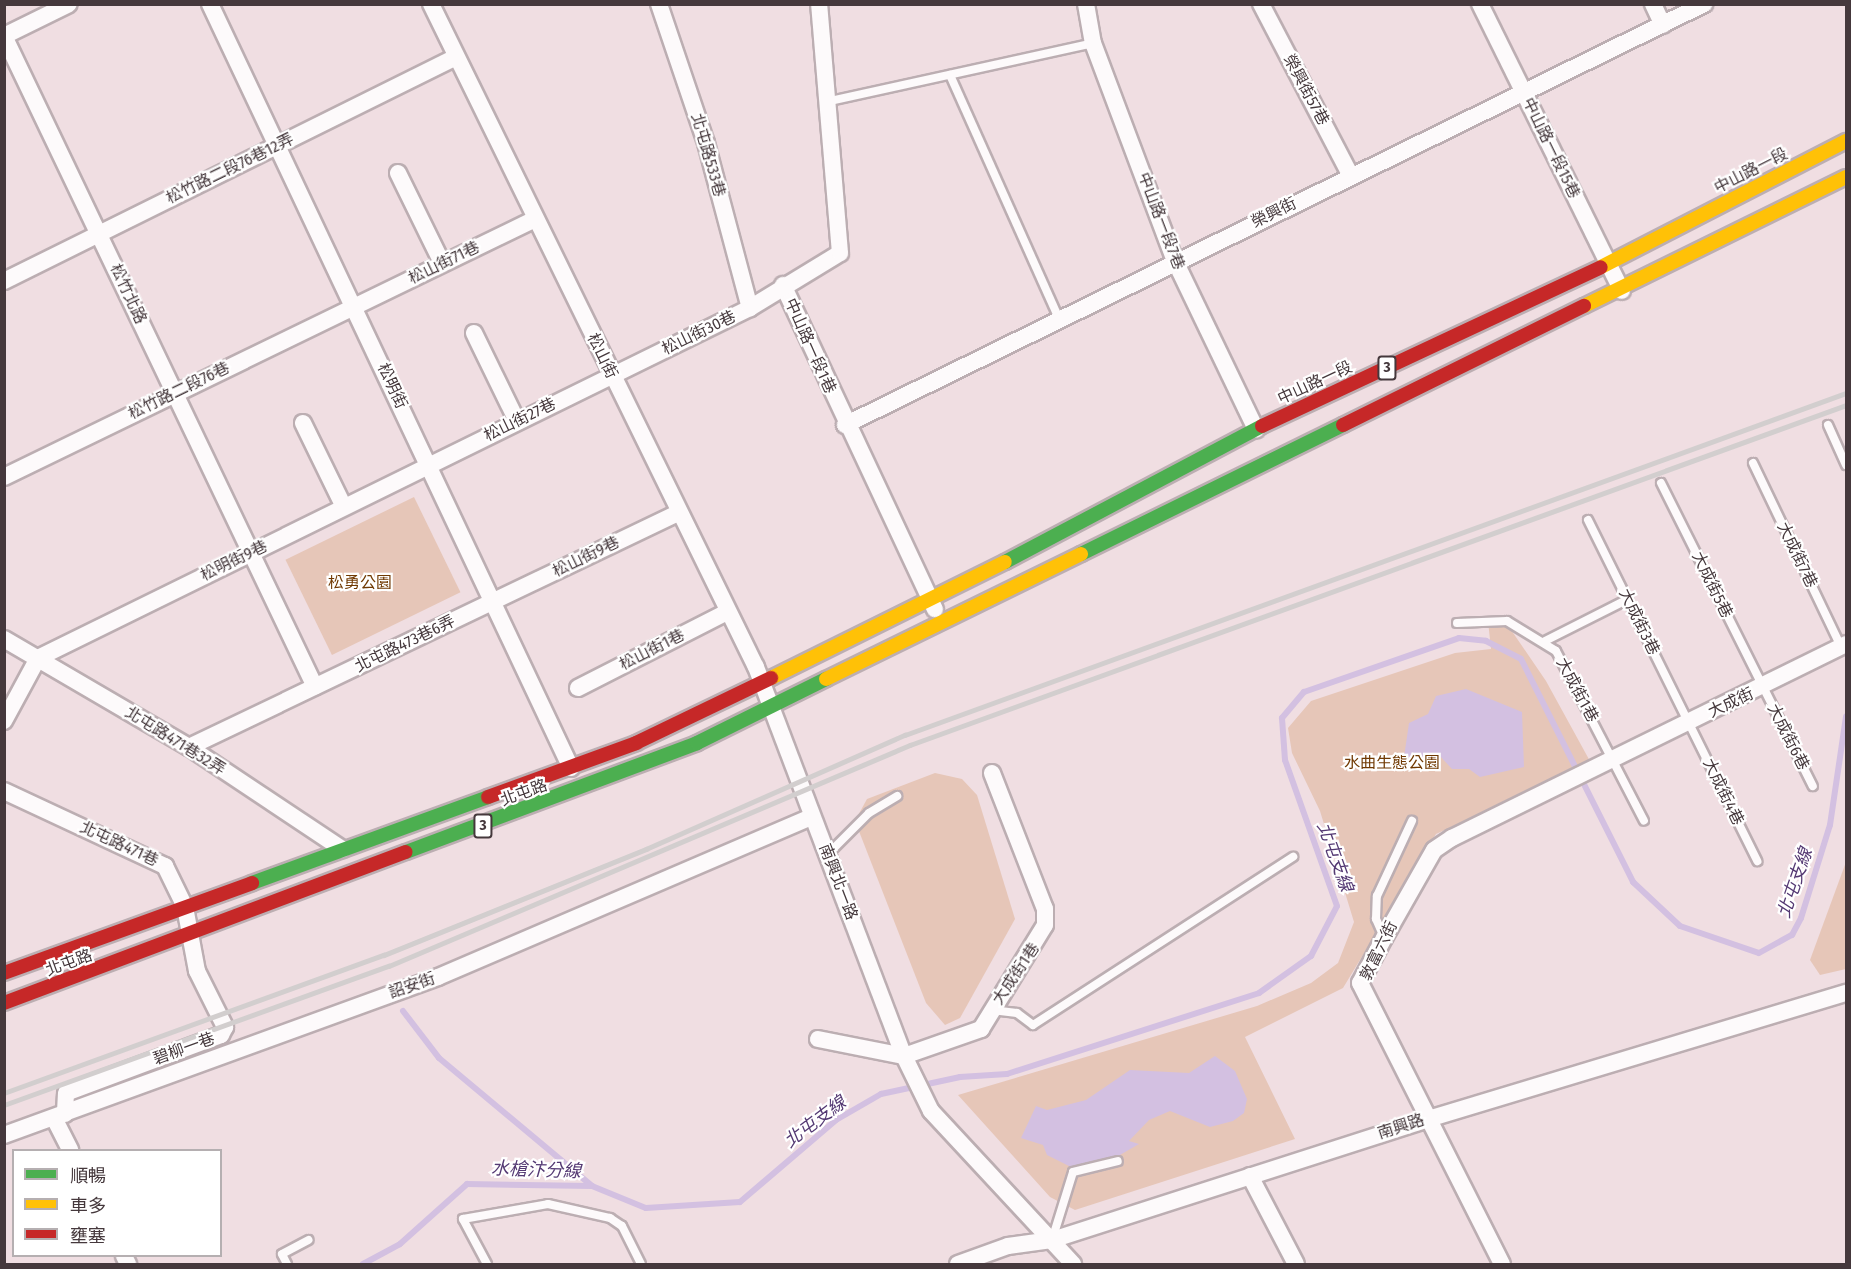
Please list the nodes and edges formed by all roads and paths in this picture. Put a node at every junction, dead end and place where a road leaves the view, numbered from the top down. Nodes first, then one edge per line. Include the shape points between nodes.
1 (69, 4) edge
2 (210, 4) edge
3 (431, 4) edge
4 (659, 4) edge
5 (819, 4) edge
6 (1086, 4) edge
7 (1262, 4) edge
8 (1480, 4) edge
9 (1653, 4) edge
10 (1704, 4) edge
11 (1663, 25) junction
12 (5, 36) edge
13 (1093, 44) junction
14 (456, 57) junction
15 (951, 75) junction
16 (1525, 95) junction
17 (830, 101) junction
18 (1846, 141) edge
19 (277, 146) junction
20 (398, 173) dead end
21 (1351, 176) junction
22 (1846, 177) edge
23 (535, 219) junction
24 (99, 234) junction
25 (1175, 261) junction
26 (442, 263) junction
27 (1607, 264) junction
28 (6, 278) edge
29 (783, 285) junction
30 (1622, 291) junction
31 (354, 307) junction
32 (750, 308) junction
33 (1059, 319) junction
34 (474, 333) dead end
35 (612, 376) junction
36 (175, 393) junction
37 (517, 421) junction
38 (303, 423) dead end
39 (845, 425) junction
40 (1828, 425) dead end
41 (1256, 429) junction
42 (1753, 463) dead end
43 (429, 465) junction
44 (1846, 465) edge
45 (4, 477) edge
46 (1661, 483) dead end
47 (344, 507) junction
48 (678, 513) junction
49 (1588, 520) dead end
50 (250, 553) junction
51 (1628, 599) junction
52 (494, 601) junction
53 (931, 601) junction
54 (727, 612) junction
55 (1457, 623) dead end
56 (944, 626) junction
57 (4, 639) edge
58 (1545, 641) junction
59 (1844, 645) edge
60 (38, 658) junction
61 (763, 682) junction
62 (315, 687) junction
63 (578, 688) dead end
64 (1763, 688) junction
65 (772, 708) junction
66 (4, 721) edge
67 (1689, 723) junction
68 (189, 747) junction
69 (1614, 761) junction
70 (571, 768) junction
71 (992, 773) dead end
72 (1814, 786) dead end
73 (4, 791) edge
74 (897, 796) dead end
75 (812, 817) junction
76 (1413, 821) dead end
77 (1644, 822) dead end
78 (342, 849) junction
79 (827, 855) junction
80 (1293, 857) dead end
81 (1757, 861) dead end
82 (185, 907) junction
83 (190, 936) junction
84 (1384, 938) junction
85 (4, 973) edge
86 (1846, 993) edge
87 (4, 1003) edge
88 (992, 1010) junction
89 (818, 1039) dead end
90 (904, 1056) junction
91 (59, 1116) junction
92 (1428, 1119) junction
93 (4, 1135) edge
94 (70, 1149) edge
95 (1118, 1161) dead end
96 (1250, 1176) junction
97 (308, 1240) dead end
98 (1052, 1240) junction
99 (287, 1264) edge
100 (488, 1264) edge
101 (641, 1264) edge
102 (958, 1264) edge
103 (1073, 1264) edge
104 (1296, 1264) edge
105 (1503, 1264) edge

1 - 12 street
2 - 19 street, 松明街
3 - 14 street, 松山街
4 - 32 street, 北屯路533巷 via 706,143
5 - 17 street, 中山路一段1巷
6 - 13 street, 中山路一段7巷
7 - 21 street, 榮興街57巷
8 - 16 street, 中山路一段15巷
9 - 11 street
10 - 11 street, 榮興街
11 - 16 street, 榮興街
12 - 24 street, 松竹北路
13 - 15 lane
13 - 25 street, 中山路一段7巷
14 - 19 street, 松竹路二段76巷12弄
14 - 23 street, 松山街
15 - 17 lane
15 - 33 lane
16 - 21 street, 榮興街
16 - 27 street, 中山路一段15巷
17 - 29 street, 中山路一段1巷 via 840,253
18 - 27 main road, 中山路一段 / 3
19 - 24 street, 松竹路二段76巷12弄
19 - 31 street, 松明街
20 - 26 street
21 - 25 street, 榮興街
22 - 30 main road, 3
23 - 26 street, 松山街71巷
23 - 35 street, 松山街
24 - 28 street, 松竹路二段76巷12弄
24 - 36 street, 松竹北路
25 - 33 street, 榮興街
25 - 41 street, 中山路一段7巷
26 - 31 street, 松山街71巷
27 - 30 street, 中山路一段15巷
27 - 41 main road, 中山路一段 / 3
29 - 32 street, 松山街30巷
29 - 39 street, 中山路一段1巷
30 - 56 main road, 3
31 - 36 street, 松竹路二段76巷
31 - 43 street, 松明街
32 - 35 street, 松山街30巷
33 - 39 street, 榮興街
34 - 37 street
35 - 37 street, 松山街27巷
35 - 48 street, 松山街
36 - 45 street, 松竹路二段76巷
36 - 50 street, 松竹北路
37 - 43 street, 松山街27巷
38 - 47 street
39 - 53 street, 中山路一段1巷
40 - 44 lane
41 - 53 main road, 中山路一段 / 3
42 - 59 lane, 大成街7巷
43 - 47 street, 松明街9巷
43 - 52 street, 松明街
46 - 64 lane, 大成街5巷
47 - 50 street, 松明街9巷
48 - 52 street, 松山街9巷
48 - 54 street, 松山街
49 - 51 lane, 大成街3巷
50 - 60 street, 松明街9巷
50 - 62 street
51 - 58 lane
51 - 67 lane, 大成街3巷
52 - 62 street, 北屯路473巷6弄
52 - 70 street, 松明街
53 - 56 street, 中山路一段1巷
53 - 61 main road, 北屯路 / 3
54 - 61 street, 松山街
54 - 63 street, 松山街1巷
55 - 58 lane, 大成街1巷 via 1507,621
56 - 65 main road, 北屯路 / 3
57 - 60 street, 北屯路471巷32弄
58 - 69 lane, 大成街1巷 via 1556,651
59 - 64 street, 大成街
60 - 66 street
60 - 68 street, 北屯路471巷32弄
61 - 65 street, 松山街
61 - 70 main road, 北屯路 / 3
62 - 68 street, 北屯路473巷6弄
64 - 67 street, 大成街
64 - 72 lane, 大成街6巷
65 - 75 street, 南興北一路
65 - 83 main road, 北屯路 / 3 via 633,771
67 - 69 street, 大成街
67 - 81 lane, 大成街4巷
68 - 78 street, 北屯路471巷32弄
69 - 77 lane, 大成街1巷
69 - 84 street, 敦富六街 via 1434,850
70 - 78 main road, 北屯路 / 3
71 - 88 street, 大成街1巷 via 1044,909 1045,925
73 - 82 street, 北屯路471巷 via 165,866
74 - 79 lane via 869,813
75 - 79 street, 南興北一路
75 - 91 street, 詔安街 via 416,984
76 - 84 lane via 1377,896 1376,919
78 - 82 main road, 北屯路 / 3
79 - 90 street, 南興北一路
80 - 88 lane via 1033,1024 1017,1014
82 - 83 street, 北屯路471巷
82 - 85 main road, 北屯路 / 3
83 - 87 main road, 北屯路 / 3
83 - 91 street, 碧柳一巷 via 197,971 224,1023 221,1035 66,1093
84 - 92 street, 敦富六街 via 1360,983
86 - 92 street, 南興路
88 - 90 street, 大成街1巷 via 981,1029
89 - 90 street
90 - 98 street, 南興北一路 via 931,1111
91 - 93 street, 詔安街
91 - 94 street
92 - 96 street, 南興路
92 - 105 street, 敦富六街
95 - 98 lane via 1073,1172
96 - 98 street, 南興路
96 - 104 street
97 - 99 lane via 282,1254
98 - 102 street, 南興路 via 1008,1246
98 - 103 street
100 - 101 lane via 463,1219 548,1204 610,1218 622,1226

